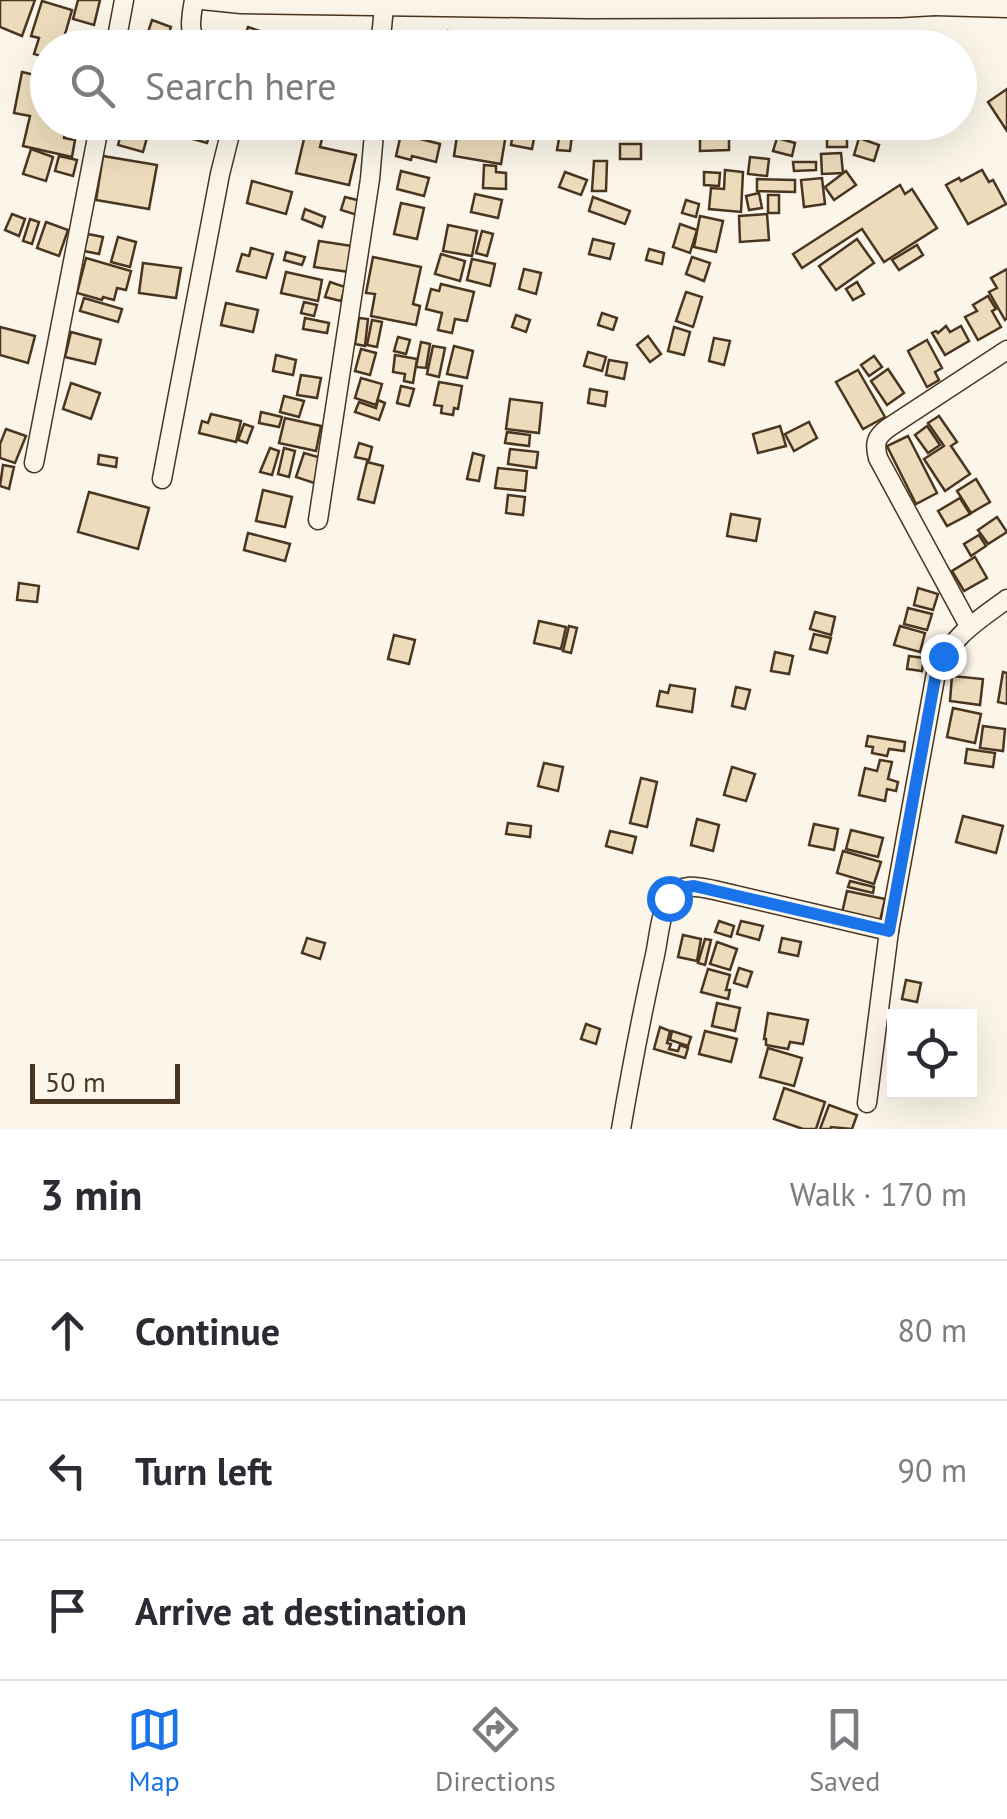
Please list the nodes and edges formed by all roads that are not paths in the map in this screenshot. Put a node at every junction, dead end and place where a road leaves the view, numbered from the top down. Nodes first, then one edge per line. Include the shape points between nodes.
1 (124, 0) edge
2 (194, 0) edge
3 (202, 0) edge
4 (241, 2) edge
5 (935, 3) edge
6 (587, 4) edge
7 (384, 7) junction
8 (1007, 8) edge
9 (118, 30) edge
10 (189, 30) edge
11 (382, 30) edge
12 (97, 140) edge
13 (229, 140) edge
14 (373, 140) edge
15 (1004, 359) edge
16 (34, 463) dead end
17 (162, 479) dead end
18 (318, 520) dead end
19 (1007, 600) edge
20 (969, 626) junction
21 (889, 931) junction
22 (867, 1104) dead end
23 (621, 1129) edge

1 - 9 street
2 - 10 street
3 - 4 street
4 - 7 street
5 - 6 street
5 - 8 street
6 - 7 street
7 - 11 street
12 - 16 street
13 - 17 street
14 - 18 street
15 - 20 street via 888,428 876,442 878,458
19 - 20 street
20 - 21 street via 936,673
21 - 22 street
21 - 23 street via 680,888 664,914

